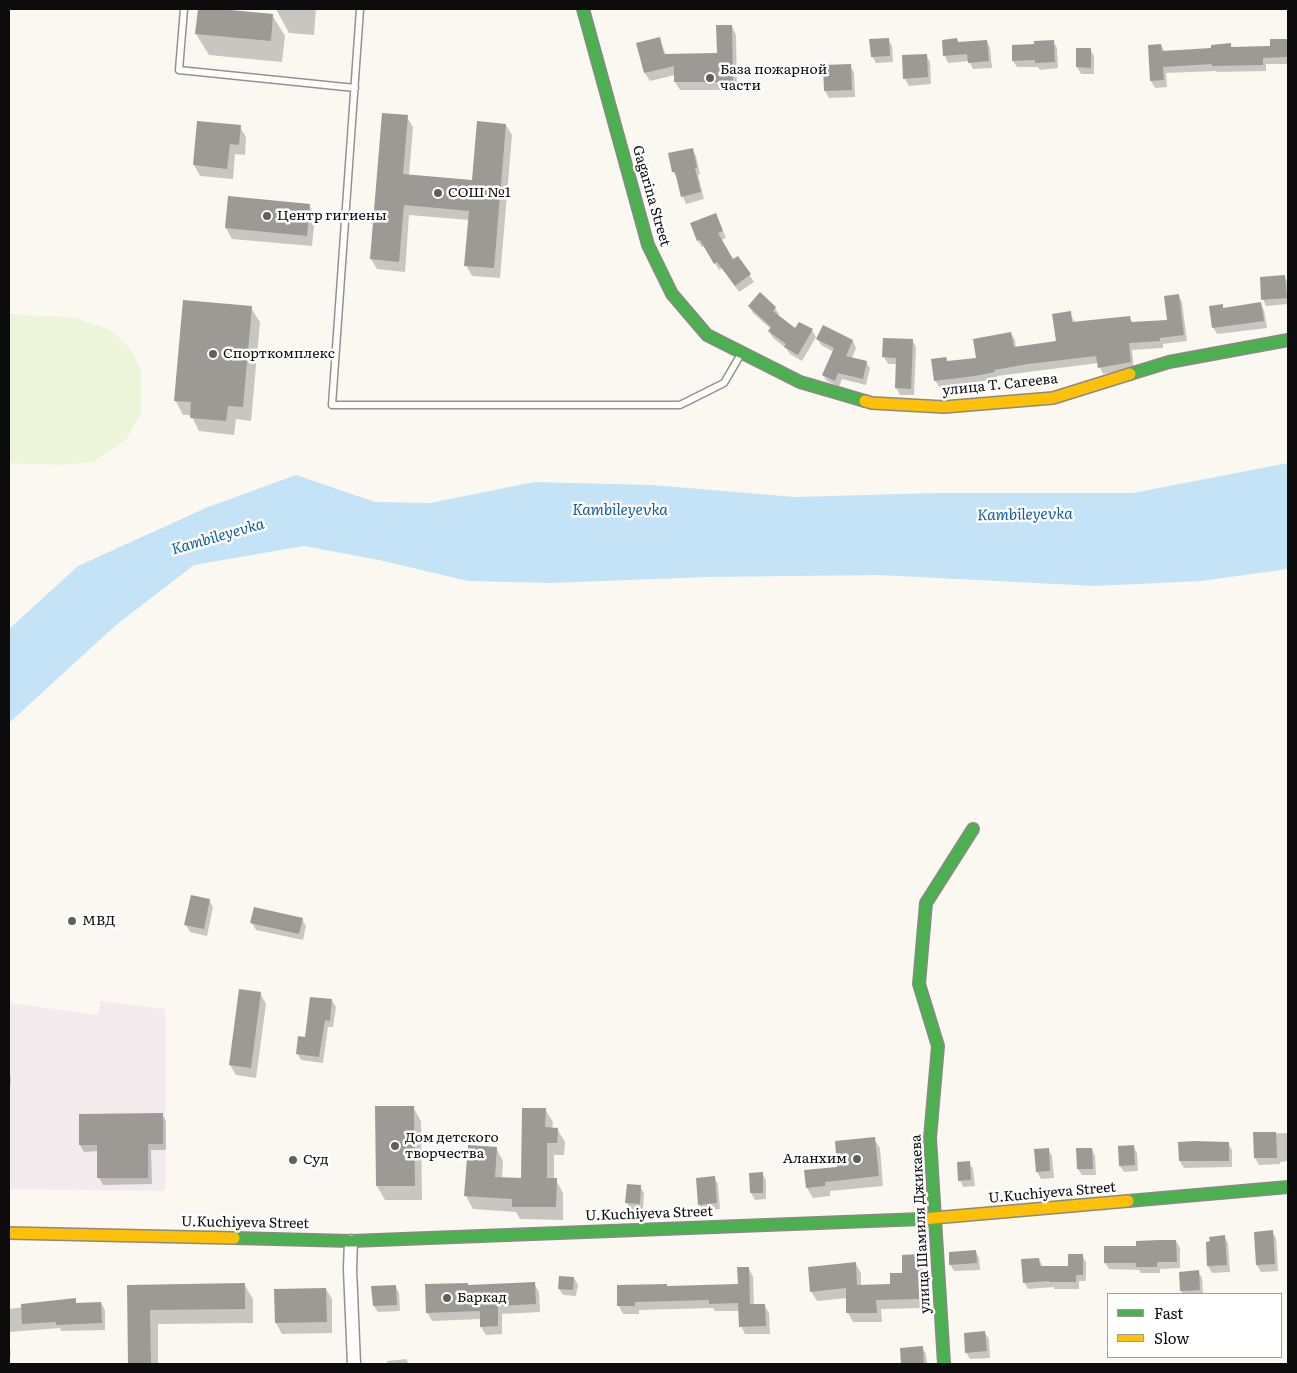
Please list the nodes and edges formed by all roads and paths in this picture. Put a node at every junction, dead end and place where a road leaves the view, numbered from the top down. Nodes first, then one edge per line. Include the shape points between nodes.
1 (184, 9) edge
2 (360, 9) edge
3 (583, 9) edge
4 (355, 88) junction
5 (1288, 340) edge
6 (742, 352) junction
7 (800, 382) joint
8 (973, 829) dead end
9 (1288, 1187) edge
10 (935, 1218) junction
11 (9, 1234) edge
12 (351, 1241) junction
13 (354, 1364) edge
14 (944, 1364) edge

1 - 4 lane via 179,70
2 - 4 lane
3 - 6 street, Gagarina Street via 648,244 672,294 695,321 707,334
4 - 6 lane via 332,406 680,405 724,383
5 - 7 street, улица Т. Сагеева via 1168,362 1053,398 944,407 872,403
6 - 7 street, Gagarina Street
8 - 10 street, улица Шамиля Джикаева via 926,902 919,984 938,1046 930,1138
9 - 10 street, U.Kuchiyeva Street
10 - 12 street, U.Kuchiyeva Street
10 - 14 street, улица Шамиля Джикаева
11 - 12 street, U.Kuchiyeva Street
12 - 13 street

